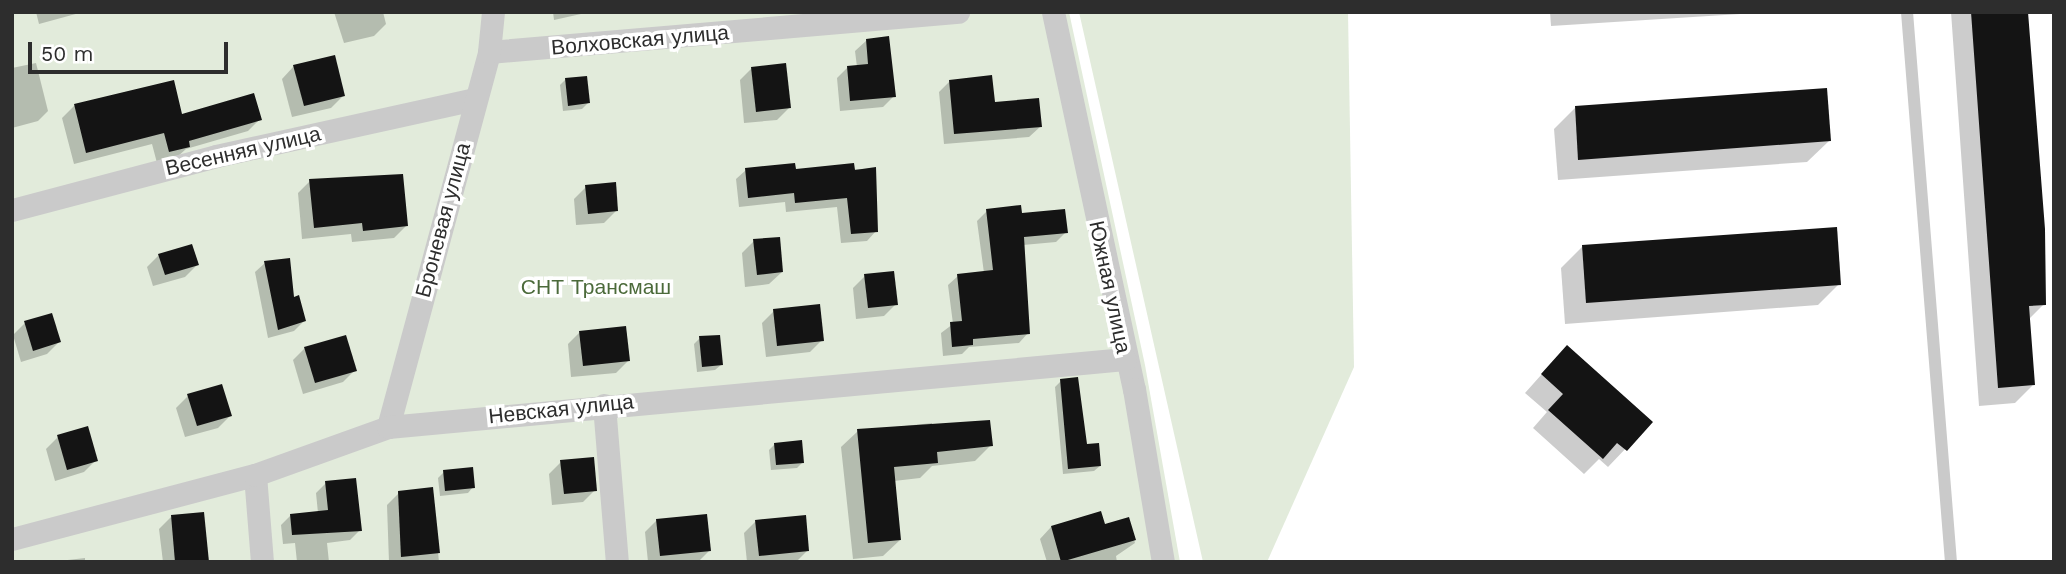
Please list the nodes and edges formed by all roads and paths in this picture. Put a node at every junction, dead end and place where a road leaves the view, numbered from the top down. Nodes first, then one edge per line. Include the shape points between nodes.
1 (493, 12) edge
2 (957, 12) edge
3 (1053, 12) edge
4 (1907, 12) edge
5 (489, 52) junction
6 (475, 99) junction
7 (12, 210) edge
8 (1125, 359) junction
9 (604, 405) junction
10 (388, 427) junction
11 (255, 475) junction
12 (12, 539) edge
13 (261, 562) edge
14 (617, 562) edge
15 (1163, 562) edge
16 (1951, 562) edge

1 - 5 street, Броневая улица
2 - 5 street, Волховская улица
3 - 8 street, Южная улица
4 - 16 lane
5 - 6 street, Броневая улица
6 - 7 street, Весенняя улица via 216,156
6 - 10 street, Броневая улица
8 - 9 street, Невская улица
8 - 15 street, Южная улица
9 - 10 street, Невская улица
9 - 14 street
10 - 11 street, Невская улица
11 - 12 street, Невская улица
11 - 13 street

